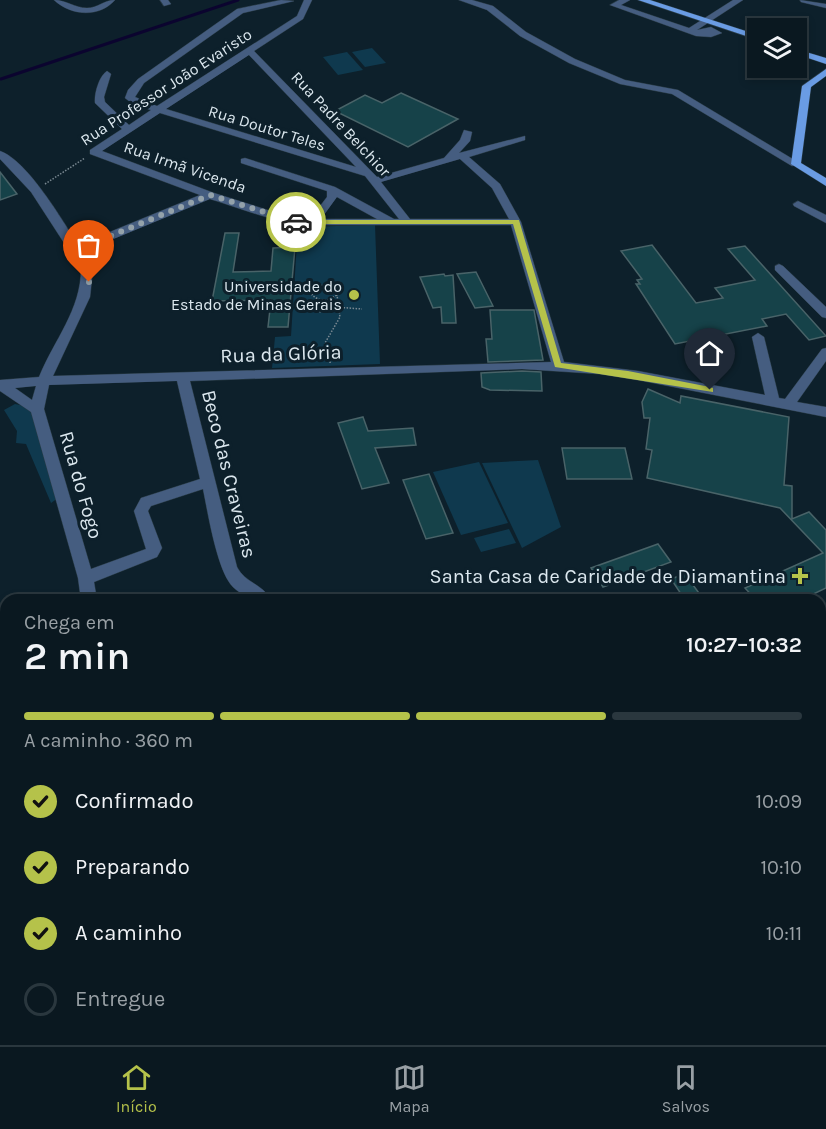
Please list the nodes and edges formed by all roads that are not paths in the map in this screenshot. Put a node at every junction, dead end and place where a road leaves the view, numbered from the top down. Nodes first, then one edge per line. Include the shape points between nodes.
1 (58, 0) edge
2 (111, 0) edge
3 (463, 0) edge
4 (626, 0) edge
5 (642, 0) edge
6 (739, 0) edge
7 (804, 0) edge
8 (285, 1) edge
9 (309, 2) edge
10 (826, 6) edge
11 (707, 21) junction
12 (686, 31) junction
13 (699, 34) dead end
14 (747, 34) edge
15 (249, 50) junction
16 (807, 55) edge
17 (826, 61) edge
18 (826, 72) edge
19 (107, 74) dead end
20 (158, 110) junction
21 (129, 130) junction
22 (467, 132) dead end
23 (522, 138) dead end
24 (94, 152) joint
25 (0, 154) edge
26 (462, 156) junction
27 (446, 161) junction
28 (245, 162) dead end
29 (796, 164) junction
30 (372, 177) junction
31 (826, 183) edge
32 (333, 191) junction
33 (210, 195) junction
34 (798, 204) dead end
35 (826, 220) edge
36 (392, 222) junction
37 (407, 222) junction
38 (516, 222) junction
39 (312, 224) junction
40 (74, 251) junction
41 (779, 268) dead end
42 (826, 314) edge
43 (758, 336) dead end
44 (826, 352) edge
45 (558, 365) junction
46 (183, 377) junction
47 (44, 381) junction
48 (0, 385) edge
49 (772, 402) junction
50 (788, 405) junction
51 (37, 409) junction
52 (826, 412) edge
53 (208, 482) junction
54 (86, 578) junction
55 (88, 594) edge
56 (260, 594) edge

1 - 2 street via 93,11 104,8
3 - 29 street via 490,8 529,37 581,65 623,82 675,92
4 - 12 street via 614,5
5 - 11 main road
6 - 11 street
7 - 10 street
8 - 9 street
8 - 20 street, Rua Doutor Teles via 240,11 141,81 130,98
9 - 15 street, Rua Professor João Evaristo via 300,17
11 - 12 street
11 - 14 main road
12 - 13 street
15 - 20 street, Rua Professor João Evaristo
15 - 30 street, Rua Padre Belchior
16 - 17 main road
18 - 29 main road via 807,86
19 - 21 street via 100,103
20 - 21 street, Rua Professor João Evaristo
20 - 30 street, Rua Doutor Teles
21 - 24 street, Rua Professor João Evaristo
22 - 27 street via 465,141
23 - 26 street
24 - 33 street, Rua Irmã Vicenda
25 - 40 street via 13,163 35,190
26 - 27 street
26 - 38 street via 496,186
27 - 30 street
28 - 32 street
29 - 31 main road
30 - 37 street, Rua Padre Belchior
32 - 36 street
32 - 39 street
33 - 39 street, Rua Irmã Vicenda
33 - 40 street
34 - 35 street
36 - 37 street, Rua Irmã Vicenda
36 - 39 street, Rua Irmã Vicenda
37 - 38 street, Rua Irmã Vicenda
38 - 45 street
40 - 47 street via 87,269 89,282
41 - 42 street
43 - 49 street
44 - 50 street
45 - 46 street, Rua da Glória
45 - 49 street, Rua da Glória via 628,374
46 - 47 street, Rua da Glória
46 - 53 street, Beco das Craveiras
47 - 48 street, Rua da Glória
47 - 51 street
48 - 51 street
49 - 50 street, Rua da Glória
50 - 52 street, Rua da Glória
51 - 54 street, Rua do Fogo
53 - 54 street via 146,502 141,511 154,549 152,554
53 - 56 street, Beco das Craveiras via 235,580
54 - 55 street, Rua do Fogo

